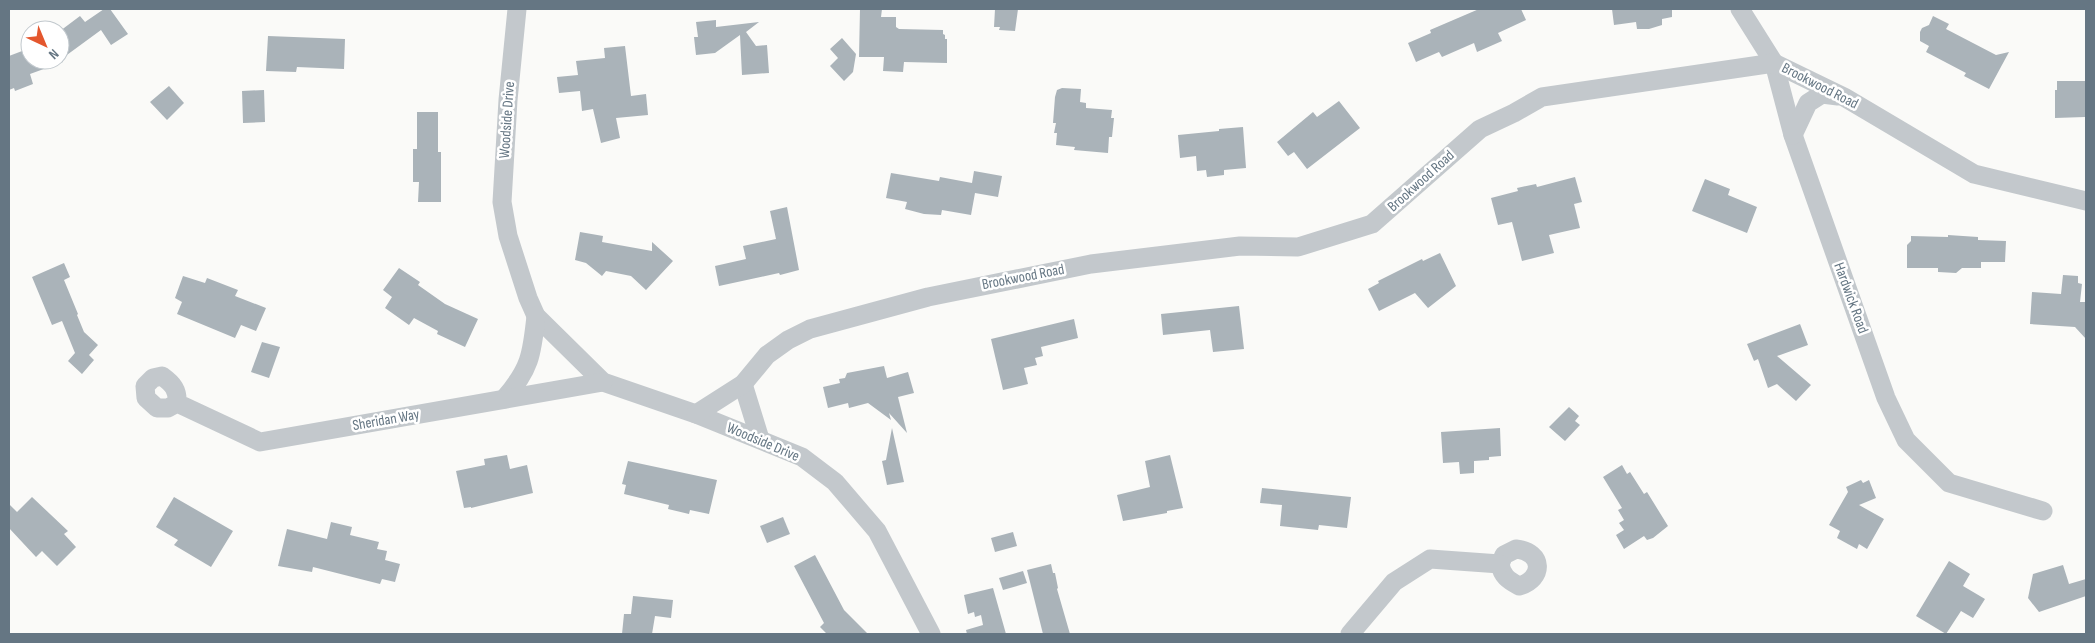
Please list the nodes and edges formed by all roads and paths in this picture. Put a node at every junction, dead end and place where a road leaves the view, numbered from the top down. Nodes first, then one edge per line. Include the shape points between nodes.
1 (517, 9) edge
2 (1740, 9) edge
3 (1774, 63) junction
4 (1844, 97) junction
5 (1793, 135) junction
6 (2086, 201) edge
7 (536, 316) junction
8 (603, 382) junction
9 (743, 384) junction
10 (504, 399) junction
11 (177, 403) dead end
12 (696, 414) junction
13 (760, 439) junction
14 (2043, 511) dead end
15 (1500, 564) dead end
16 (931, 634) edge
17 (1350, 634) edge

1 - 7 street, Woodside Drive via 502,202 508,236
2 - 3 street, Hardwick Road
3 - 4 street, Brookwood Road
3 - 5 street, Hardwick Road
3 - 9 street, Brookwood Road via 1542,97 1480,129 1372,224 1298,247 1240,246 1091,264 928,297 810,329 767,355
4 - 5 street via 1822,94 1808,103
4 - 6 street, Brookwood Road via 1974,174
5 - 14 street, Hardwick Road via 1886,398 1906,440 1948,483
7 - 8 street, Woodside Drive
7 - 10 street, Woodside Drive via 532,352 520,380
8 - 10 street, Sheridan Way
8 - 12 street, Woodside Drive
9 - 12 street, Brookwood Road
9 - 13 street
10 - 11 street, Sheridan Way via 260,442
12 - 13 street, Woodside Drive
13 - 16 street, Woodside Drive via 802,457 835,482 877,531
15 - 17 street via 1430,559 1394,582

